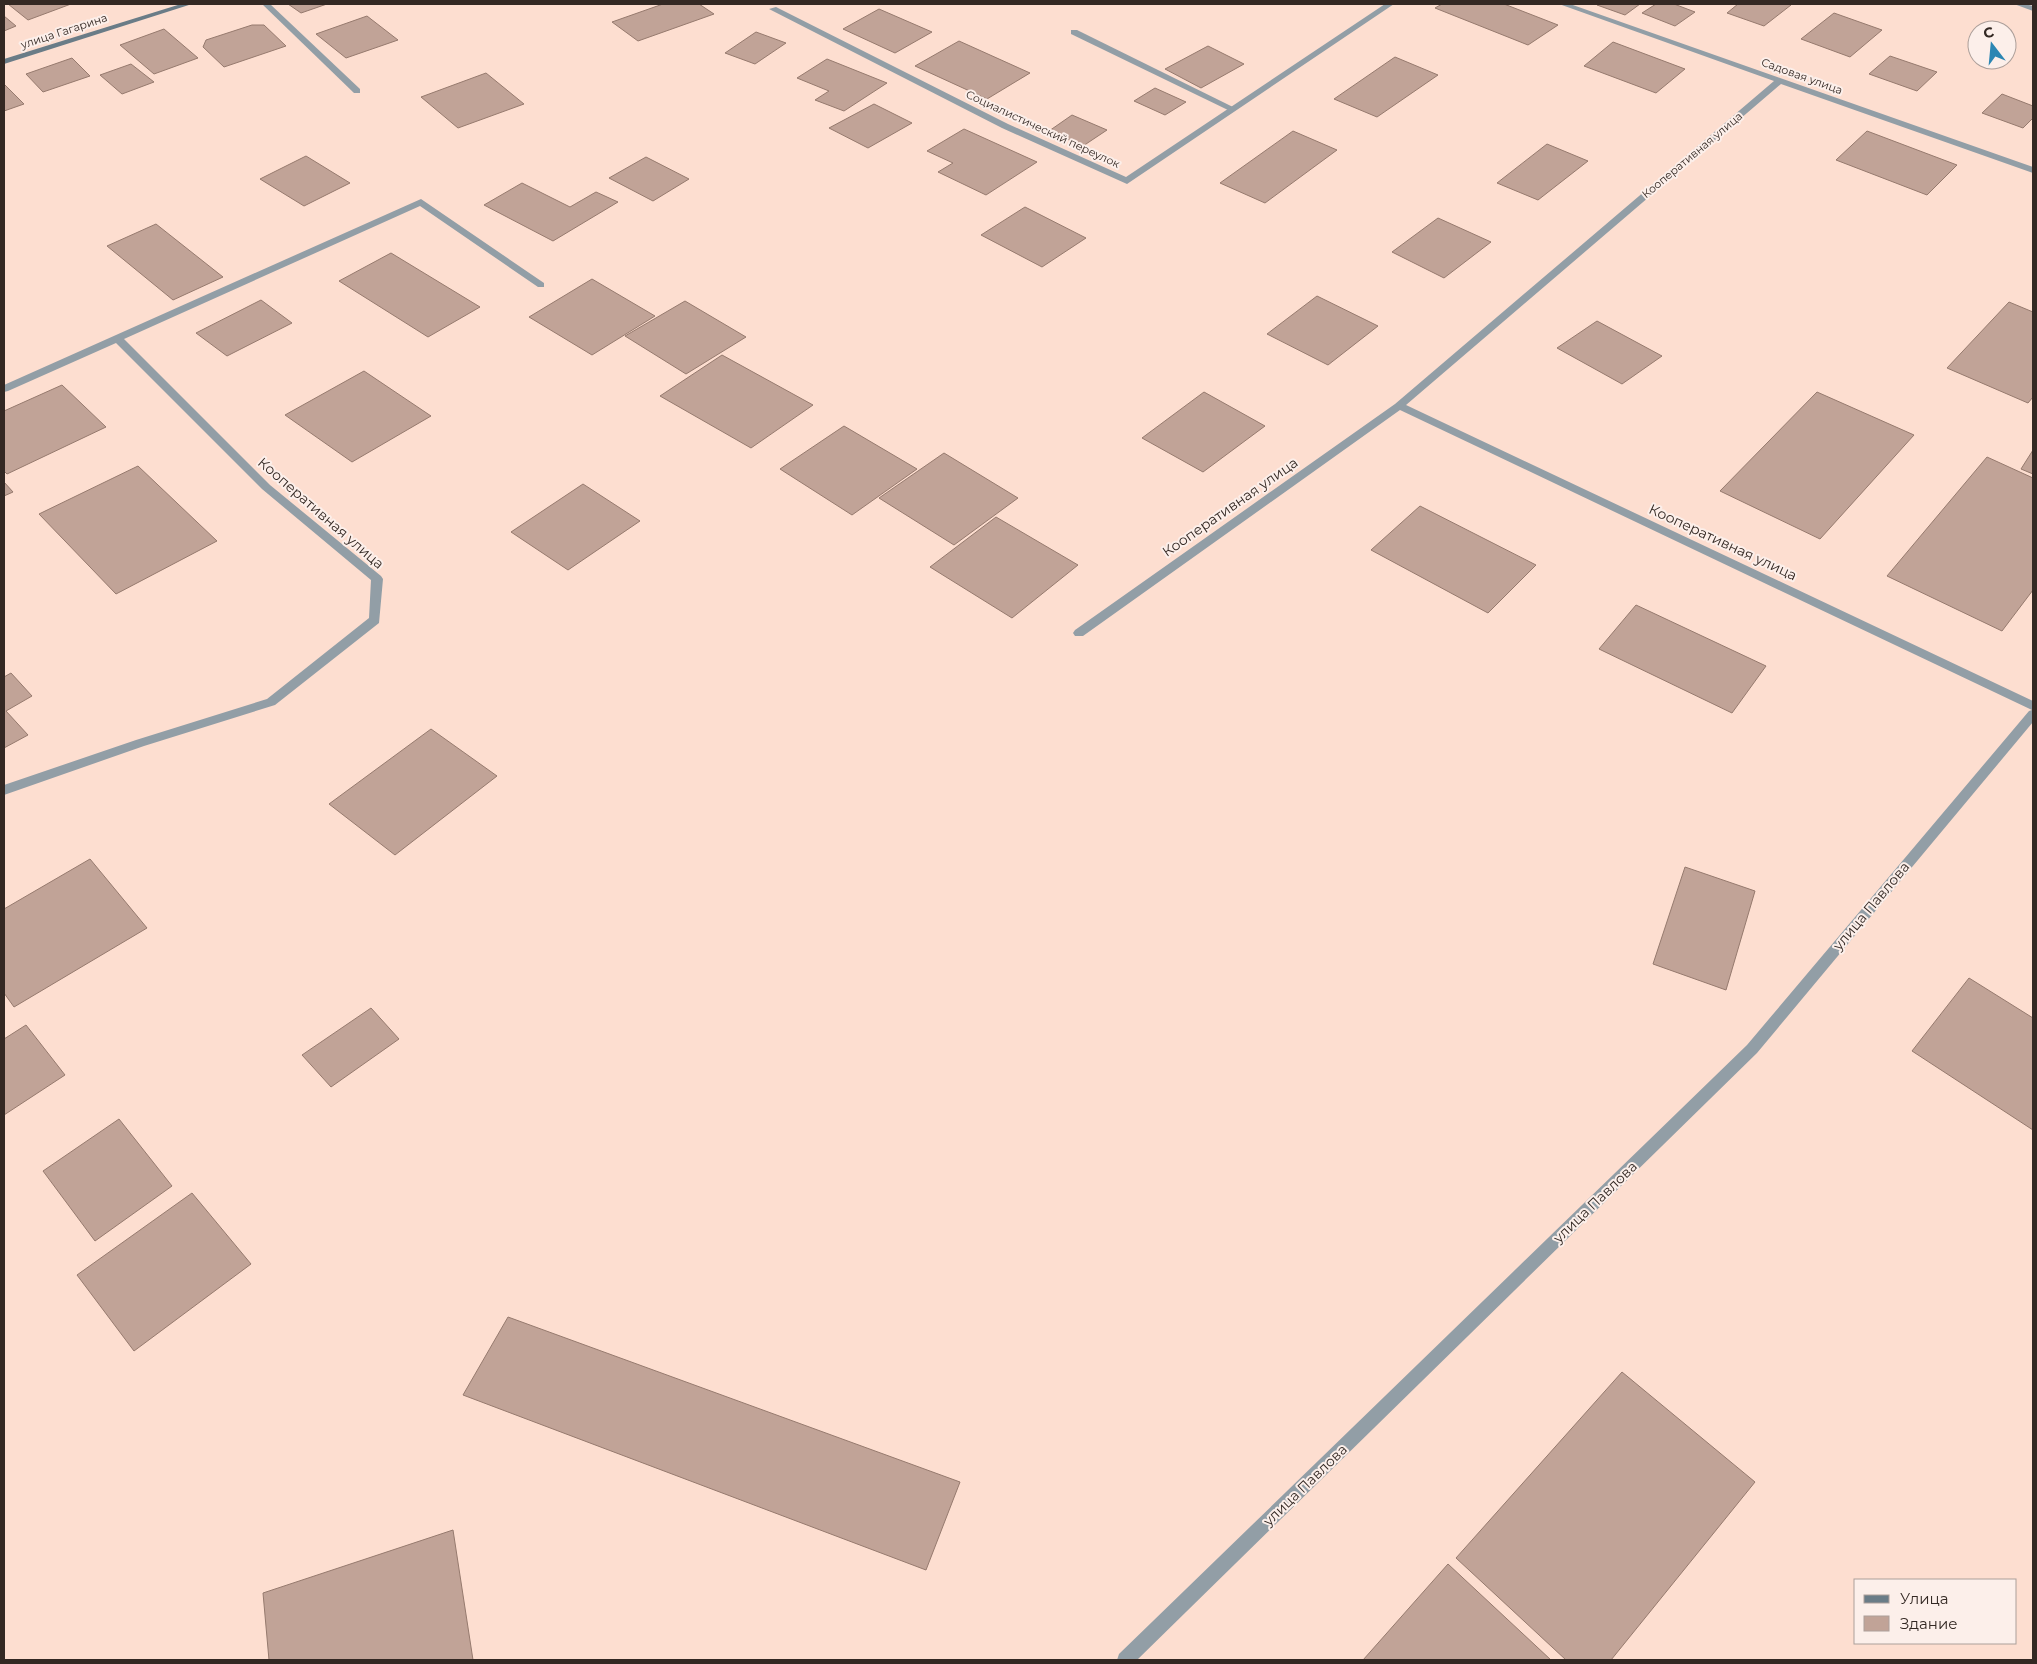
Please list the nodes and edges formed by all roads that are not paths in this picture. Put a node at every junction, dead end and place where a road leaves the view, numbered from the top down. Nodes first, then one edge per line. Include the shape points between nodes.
1 (188, 4) edge
2 (266, 4) edge
3 (1390, 4) edge
4 (1563, 4) edge
5 (2018, 4) edge
6 (773, 9) dead end
7 (2033, 9) edge
8 (1074, 32) dead end
9 (4, 62) edge
10 (1780, 80) junction
11 (356, 91) dead end
12 (1233, 109) junction
13 (2033, 170) edge
14 (541, 285) dead end
15 (117, 338) junction
16 (4, 389) edge
17 (1399, 406) junction
18 (1079, 632) dead end
19 (2033, 706) edge
20 (2033, 714) edge
21 (4, 790) edge
22 (1125, 1660) edge

1 - 9 street, улица Гагарина
2 - 11 street
3 - 12 street, Социалистический переулок
4 - 10 street, Садовая улица
5 - 7 street
6 - 12 street, Социалистический переулок via 1005,126 1127,181
8 - 12 street
10 - 13 street, Садовая улица
10 - 17 street, Кооперативная улица
14 - 15 street via 421,202
15 - 16 street
15 - 21 street, Кооперативная улица via 266,487 377,578 375,620 271,702
17 - 18 street, Кооперативная улица
17 - 19 street, Кооперативная улица
20 - 22 street, улица Павлова via 1752,1049

